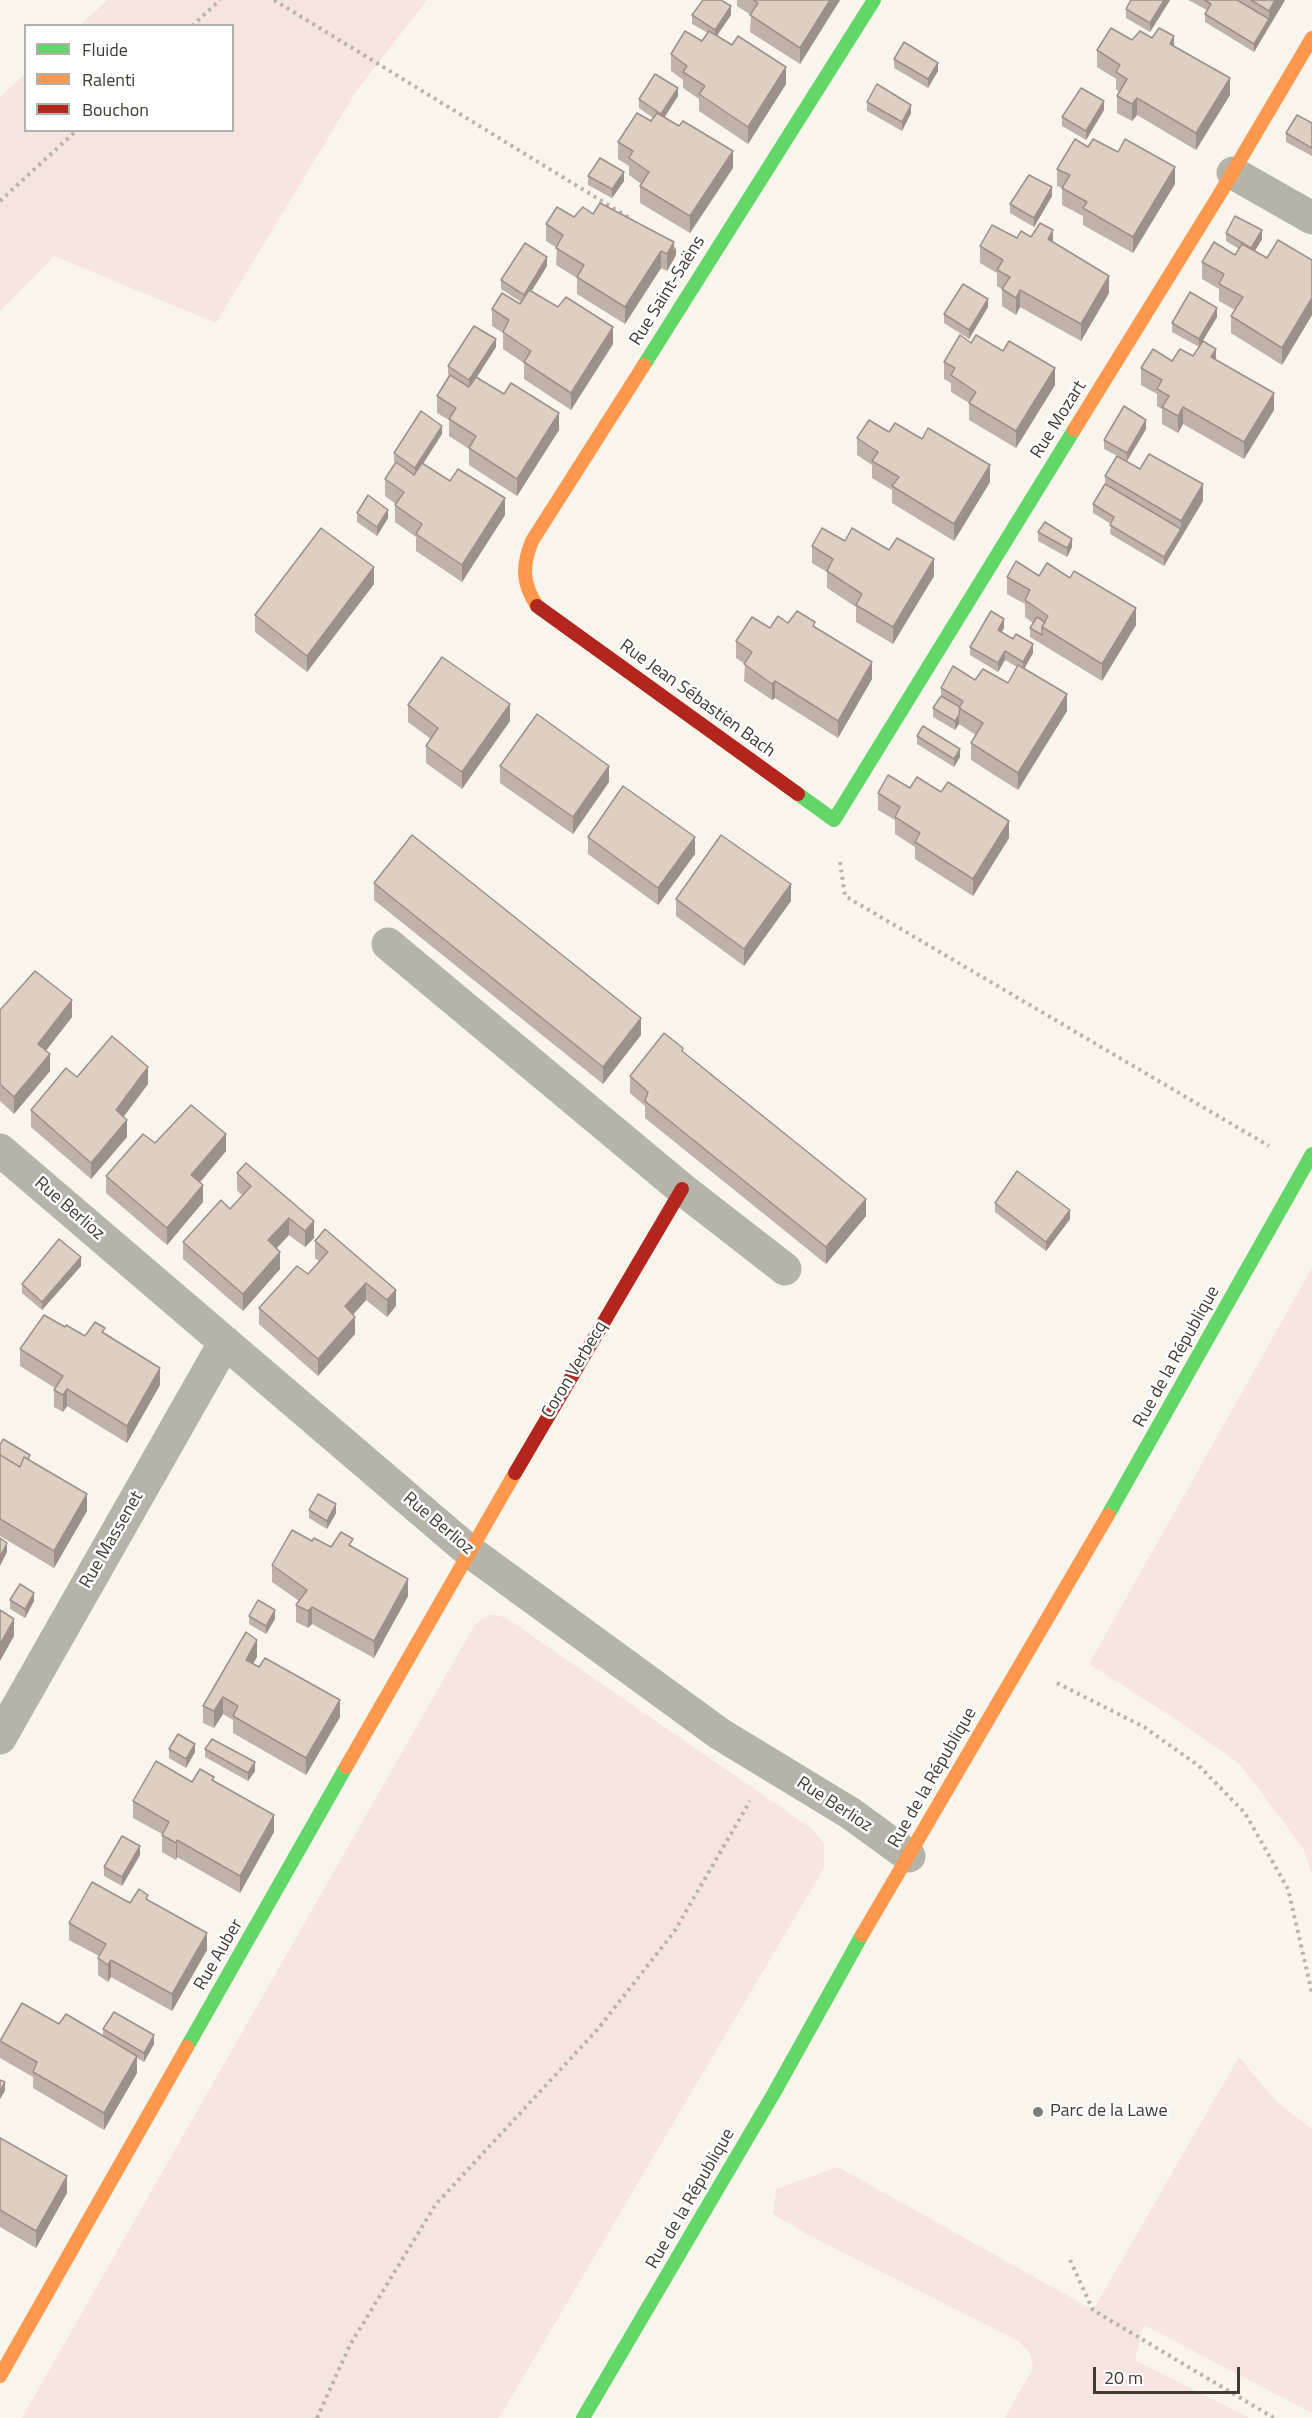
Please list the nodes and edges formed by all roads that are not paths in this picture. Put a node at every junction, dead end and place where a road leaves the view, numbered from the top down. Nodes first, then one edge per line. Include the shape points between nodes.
1 (874, 0) edge
2 (1312, 38) edge
3 (1233, 173) junction
4 (1312, 218) edge
5 (538, 608) joint
6 (834, 820) joint
7 (388, 944) dead end
8 (0, 1150) edge
9 (1312, 1154) edge
10 (682, 1189) junction
11 (784, 1269) dead end
12 (225, 1342) junction
13 (468, 1551) junction
14 (0, 1738) edge
15 (909, 1856) junction
16 (0, 2376) edge
17 (584, 2418) edge

1 - 5 street, Rue Saint-Saëns via 532,541 523,575
2 - 3 street, Rue Mozart
3 - 4 street
3 - 6 street, Rue Mozart
5 - 6 street, Rue Jean Sébastien Bach
7 - 10 street
8 - 12 street, Rue Berlioz
9 - 15 street, Rue de la République
10 - 11 street
10 - 13 street, Coron Verbecq
12 - 13 street, Rue Berlioz
12 - 14 street, Rue Massenet
13 - 15 street, Rue Berlioz via 720,1734 850,1813
13 - 16 street, Rue Auber
15 - 17 street, Rue de la République

